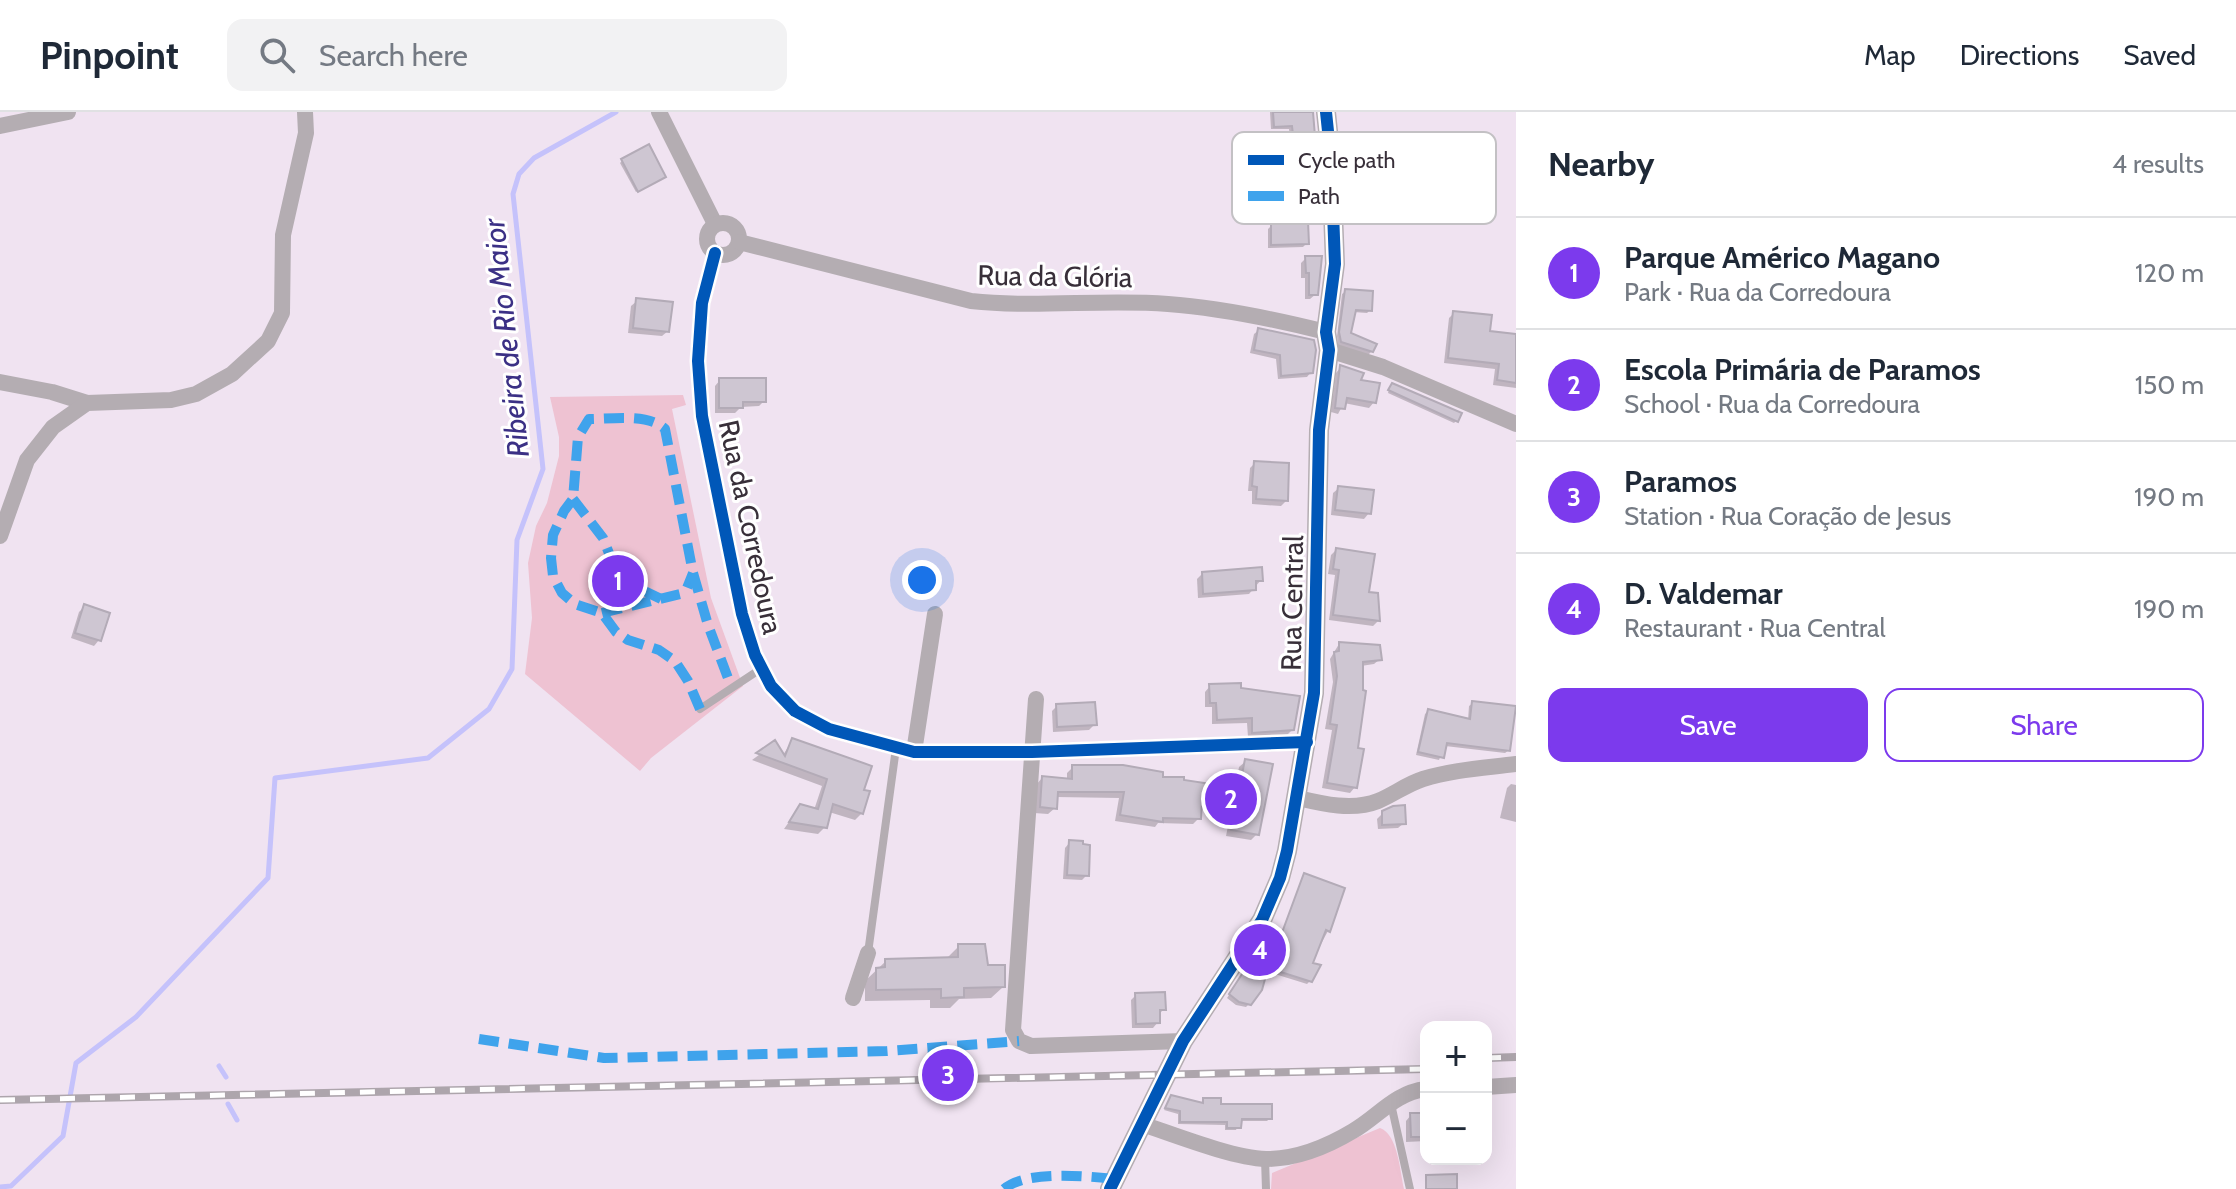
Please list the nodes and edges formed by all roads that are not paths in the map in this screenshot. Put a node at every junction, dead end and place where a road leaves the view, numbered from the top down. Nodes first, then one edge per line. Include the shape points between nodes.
1 (68, 112) edge
2 (305, 112) edge
3 (659, 112) edge
4 (1326, 112) edge
5 (0, 126) edge
6 (1328, 132) edge
7 (715, 224) junction
8 (1333, 224) edge
9 (739, 242) junction
10 (715, 253) junction
11 (1328, 341) junction
12 (0, 382) edge
13 (87, 403) junction
14 (1516, 424) edge
15 (0, 536) edge
16 (935, 614) dead end
17 (762, 668) junction
18 (1036, 699) dead end
19 (700, 709) dead end
20 (1307, 742) junction
21 (896, 748) junction
22 (914, 752) junction
23 (1032, 752) junction
24 (1516, 764) edge
25 (1298, 798) junction
26 (868, 953) joint
27 (853, 998) dead end
28 (1183, 1041) junction
29 (1516, 1085) edge
30 (1492, 1087) edge
31 (1420, 1090) edge
32 (1390, 1101) junction
33 (1142, 1124) junction
34 (1265, 1159) junction
35 (1110, 1189) edge
36 (1266, 1189) edge
37 (1410, 1189) edge

1 - 5 street
2 - 13 street via 306,133 283,235 282,313 268,341 232,374 196,394
3 - 7 street
4 - 6 street, Rua Central
7 - 9 street via 735,227
7 - 10 street via 706,241
8 - 11 street, Rua Central
9 - 10 street via 730,253
9 - 11 street, Rua da Glória via 971,301 1168,304 1251,314
10 - 17 street, Rua da Corredoura via 702,303 702,416 742,614
11 - 14 street, Rua da Glória
11 - 20 street, Rua Central via 1319,430 1314,693
12 - 13 street
13 - 15 street via 53,427 27,460
16 - 22 street
17 - 19 lane
17 - 21 street, Rua da Corredoura via 795,711 829,729
18 - 23 street
20 - 23 street, Rua da Corredoura
20 - 25 street, Rua Central
21 - 22 street, Rua da Corredoura
21 - 26 lane
22 - 23 street, Rua da Corredoura
23 - 28 street via 1013,1030 1019,1041 1031,1046
24 - 25 street via 1422,779 1375,802 1334,805
25 - 28 street, Rua Central via 1271,901
26 - 27 street
28 - 33 street, Rua Central
29 - 30 street
31 - 32 street
32 - 34 street via 1339,1139
32 - 37 lane
33 - 34 street
33 - 35 street, Rua Central
34 - 36 lane

